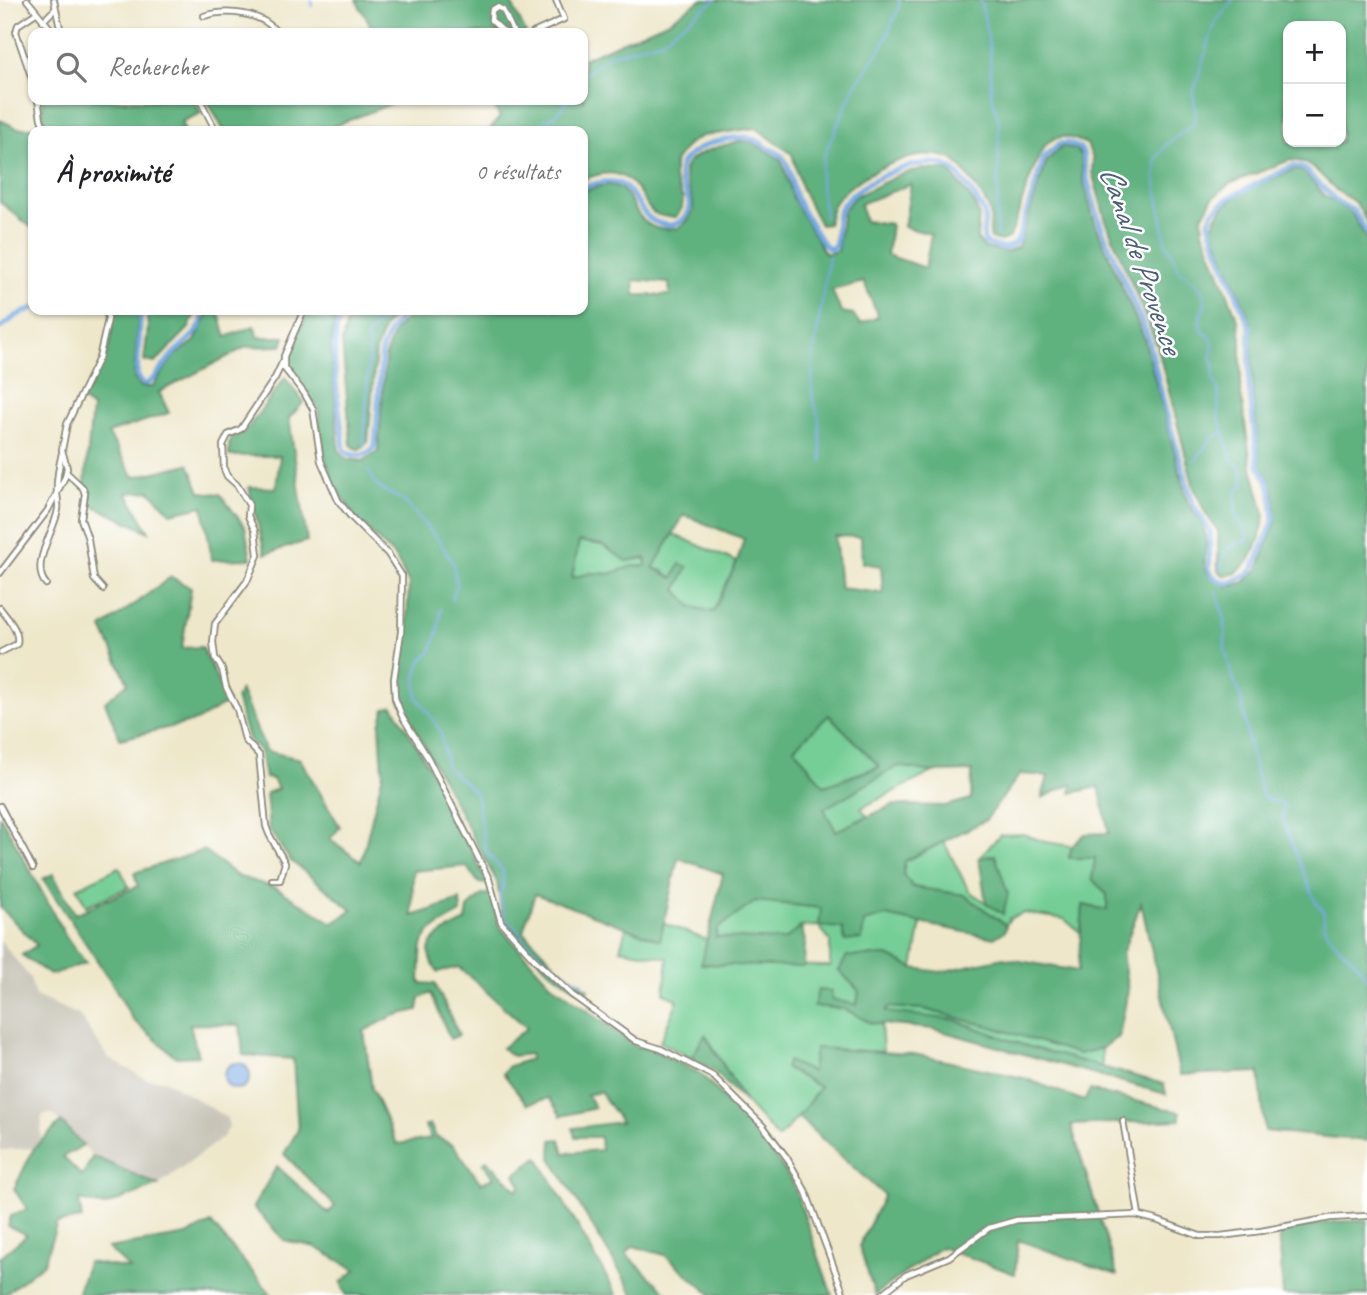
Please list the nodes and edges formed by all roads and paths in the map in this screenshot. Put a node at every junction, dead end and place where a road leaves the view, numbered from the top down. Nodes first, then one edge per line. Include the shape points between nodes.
1 (27, 0) edge
2 (54, 0) edge
3 (556, 0) edge
4 (56, 9) junction
5 (36, 13) junction
6 (204, 16) dead end
7 (43, 21) junction
8 (49, 28) edge
9 (60, 28) edge
10 (272, 28) edge
11 (500, 28) edge
12 (512, 28) edge
13 (546, 28) edge
14 (28, 67) edge
15 (39, 105) edge
16 (203, 105) edge
17 (44, 126) edge
18 (213, 126) edge
19 (106, 315) edge
20 (302, 315) edge
21 (283, 362) junction
22 (62, 450) junction
23 (67, 473) junction
24 (56, 490) junction
25 (0, 573) edge
26 (46, 584) dead end
27 (103, 589) dead end
28 (0, 608) edge
29 (1, 652) edge
30 (0, 806) edge
31 (33, 868) dead end
32 (272, 880) dead end
33 (1123, 1121) dead end
34 (1139, 1216) junction
35 (1367, 1216) edge
36 (844, 1295) edge
37 (881, 1295) edge

1 - 5 street
2 - 4 street
3 - 13 street via 563,21
4 - 7 street
4 - 9 street
5 - 7 street
5 - 14 street via 18,25 16,32
6 - 10 street via 223,11 264,21
7 - 8 street
11 - 12 street via 491,20 497,7
15 - 17 street
16 - 18 street
19 - 22 street via 102,349 67,424
20 - 21 street
21 - 32 street via 241,429 228,435 223,445 224,468 248,505 258,555 247,581 215,624 213,642 245,740 259,755 266,826 285,863 283,877
21 - 36 street via 313,409 321,461 338,500 402,576 395,698 489,879 501,922 551,977 593,1011 636,1041 713,1076 763,1126 806,1192
22 - 23 street
22 - 24 street
23 - 24 street
23 - 27 street via 85,494 81,519 94,579
24 - 25 street via 48,510
24 - 26 street via 59,507 41,572
28 - 29 street via 18,639
30 - 31 street
33 - 34 street
34 - 35 street via 1200,1236
34 - 37 street via 1007,1221 989,1228 949,1257 906,1275

